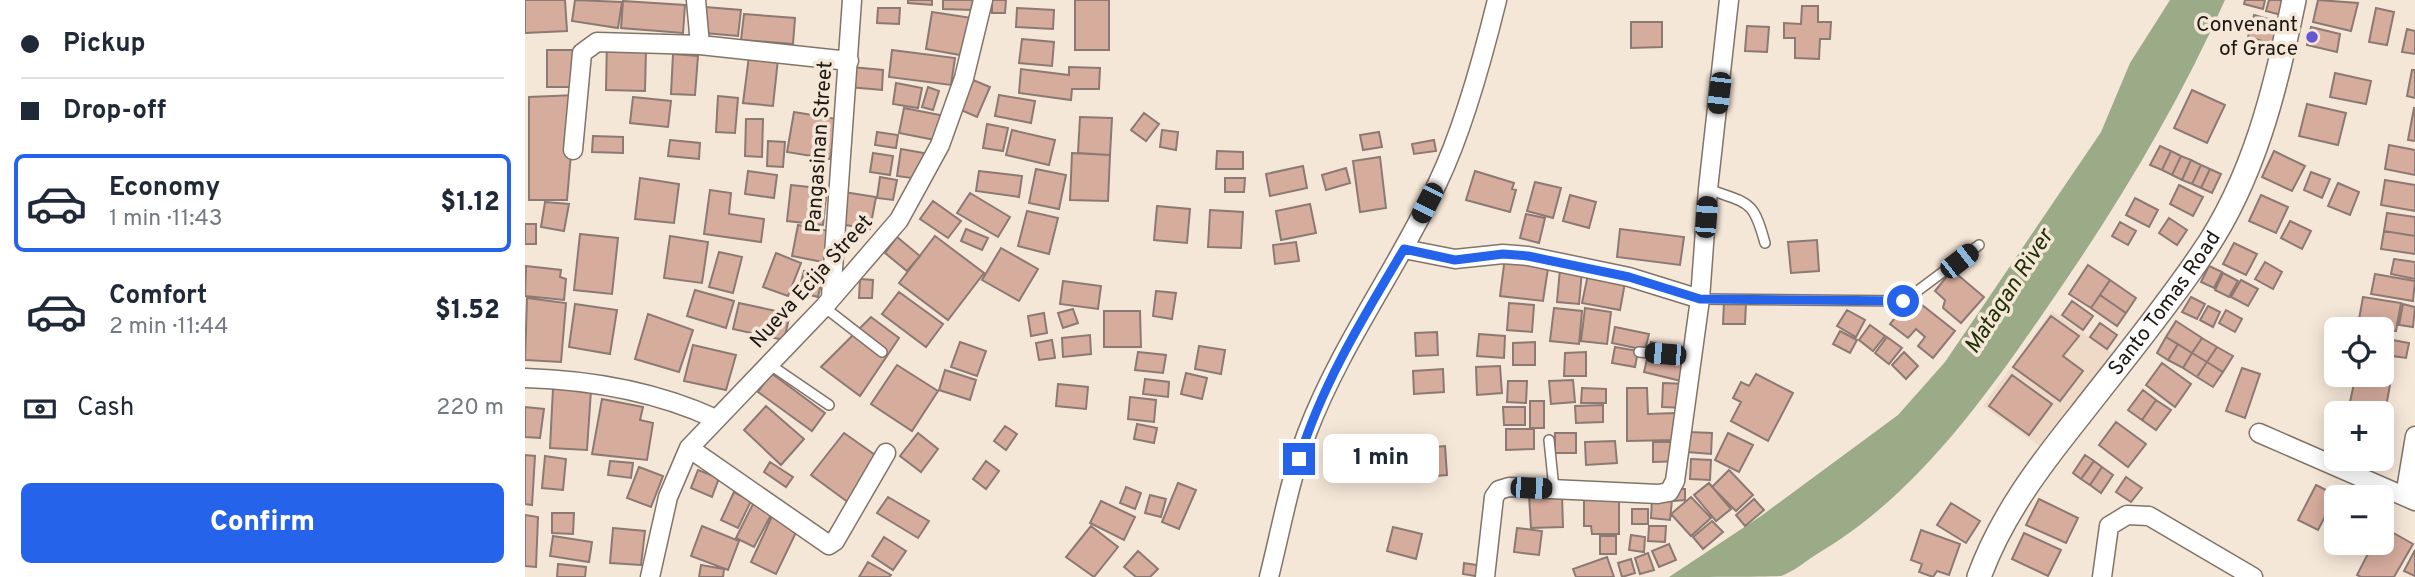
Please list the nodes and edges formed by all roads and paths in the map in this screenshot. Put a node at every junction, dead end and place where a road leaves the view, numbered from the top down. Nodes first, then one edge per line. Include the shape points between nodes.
1 (696, 0) edge
2 (852, 0) edge
3 (983, 0) edge
4 (1497, 0) edge
5 (1729, 0) edge
6 (2294, 0) edge
7 (700, 45) junction
8 (849, 61) junction
9 (573, 150) dead end
10 (1708, 189) junction
11 (1765, 243) dead end
12 (1979, 245) dead end
13 (1404, 249) junction
14 (1700, 299) junction
15 (827, 302) junction
16 (882, 352) dead end
17 (1639, 352) dead end
18 (1692, 357) junction
19 (769, 364) junction
20 (525, 378) edge
21 (829, 405) dead end
22 (716, 419) junction
23 (2259, 433) dead end
24 (2415, 436) edge
25 (1549, 440) dead end
26 (689, 448) junction
27 (886, 453) dead end
28 (1554, 489) junction
29 (2410, 498) edge
30 (2223, 568) edge
31 (1272, 576) edge
32 (650, 577) edge
33 (1485, 577) edge
34 (1979, 577) edge
35 (2102, 577) edge
36 (2253, 577) edge

1 - 7 street
2 - 8 street, Pangasinan Street
3 - 15 street, Nueva Ecija Street via 964,78 940,145 898,220
4 - 13 street via 1484,52 1439,180
5 - 10 street
6 - 34 street, Santo Tomas Road via 2264,124 2238,188 2204,252 2043,461 2011,510
7 - 8 street
7 - 9 street via 597,42 582,53
8 - 15 street, Pangasinan Street
10 - 11 lane via 1749,204
10 - 14 street
12 - 14 lane via 1903,301
13 - 14 street via 1455,260 1528,256 1629,277
13 - 31 street via 1349,343 1307,433 1284,512
14 - 18 street
15 - 16 lane
15 - 19 street, Nueva Ecija Street
17 - 18 lane
18 - 28 street via 1675,481 1669,492
19 - 21 lane
19 - 22 street, Nueva Ecija Street
20 - 22 street via 589,381 685,405
22 - 26 street, Nueva Ecija Street
23 - 29 street
24 - 29 street
25 - 28 lane
26 - 27 street via 829,545
26 - 32 street, Nueva Ecija Street via 668,497
28 - 33 street via 1499,489 1494,497
30 - 35 street via 2149,516 2127,515 2109,526
30 - 36 street

